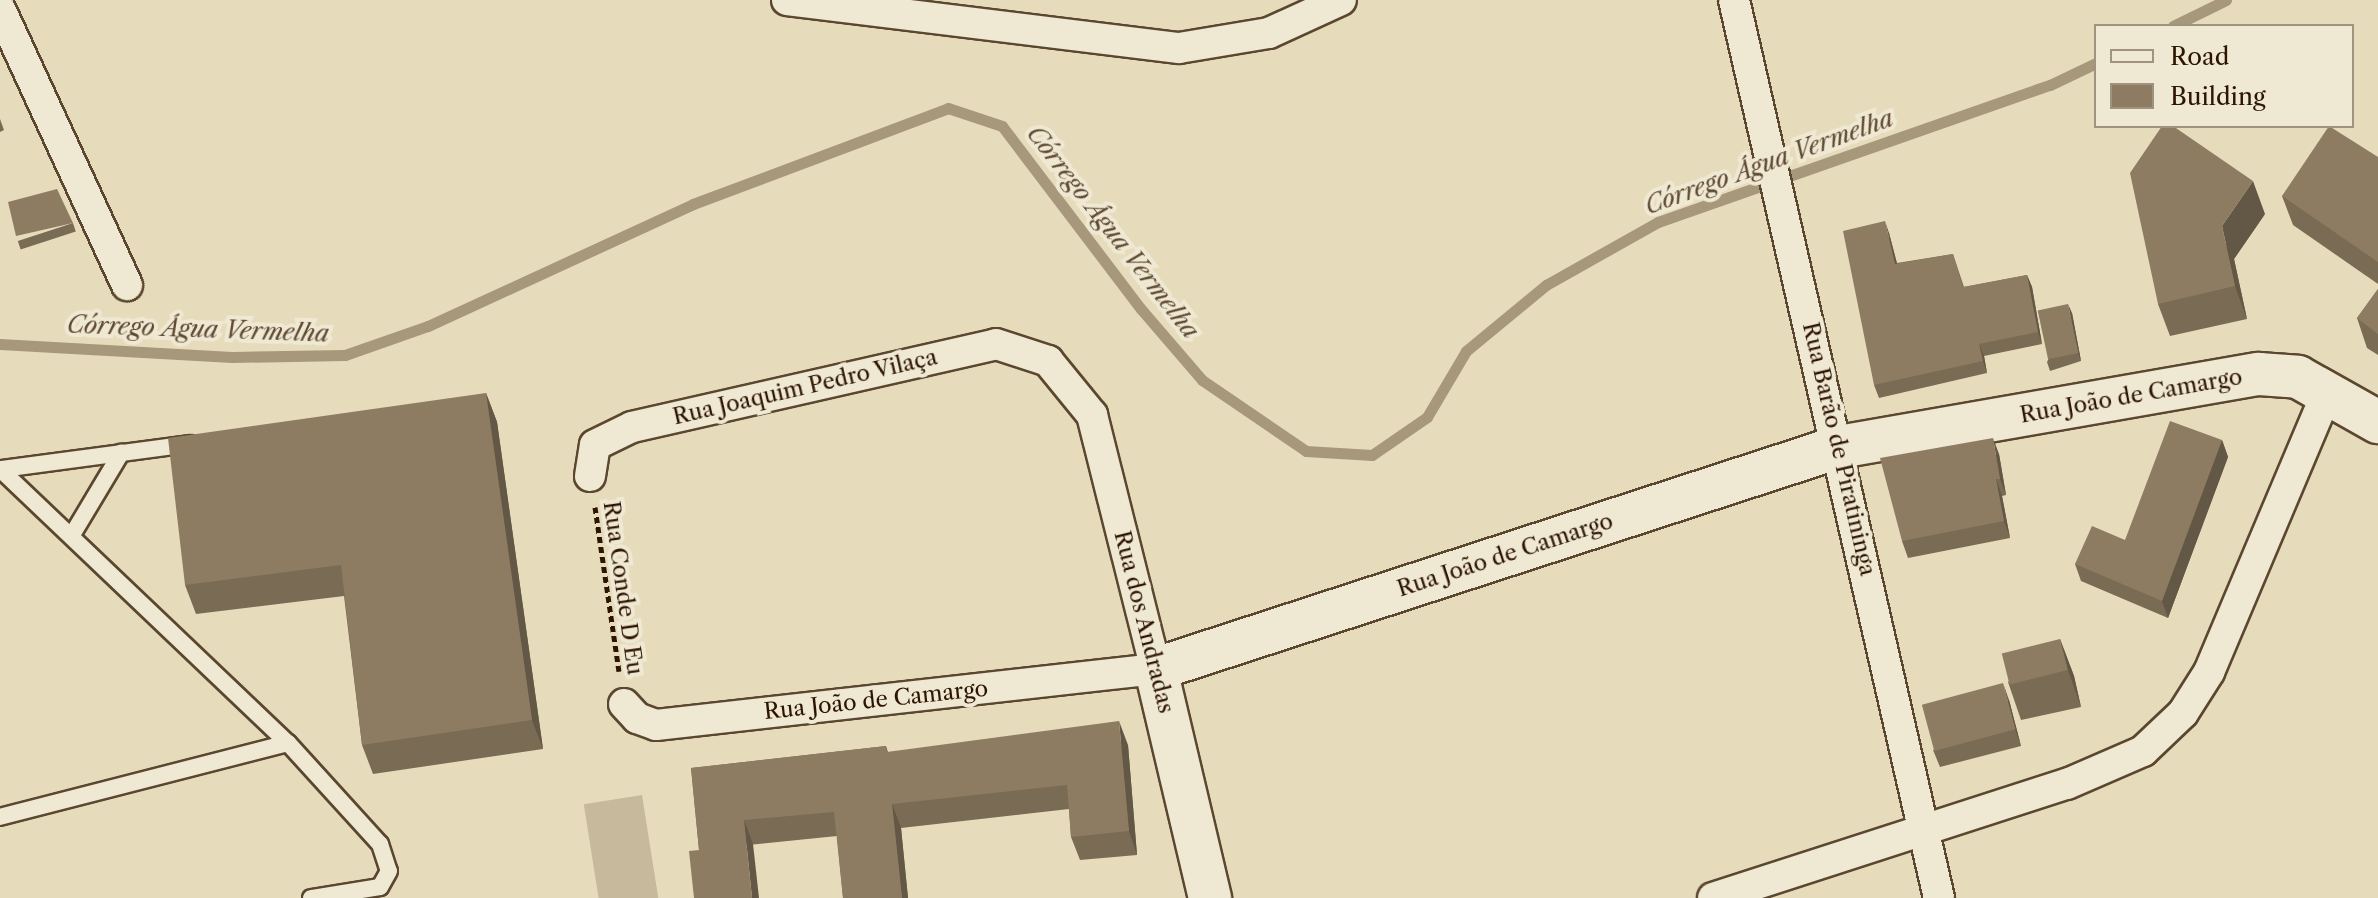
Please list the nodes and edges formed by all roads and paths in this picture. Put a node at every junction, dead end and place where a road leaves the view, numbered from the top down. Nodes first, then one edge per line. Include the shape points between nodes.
1 (787, 0) edge
2 (882, 0) edge
3 (1341, 0) edge
4 (1734, 0) edge
5 (0, 9) edge
6 (909, 17) junction
7 (127, 285) dead end
8 (1048, 361) joint
9 (2328, 390) junction
10 (2378, 422) edge
11 (213, 441) edge
12 (1839, 447) junction
13 (121, 453) junction
14 (1, 469) edge
15 (590, 476) joint
16 (72, 535) junction
17 (1156, 669) junction
18 (624, 704) joint
19 (288, 743) junction
20 (0, 817) edge
21 (1924, 828) junction
22 (311, 898) edge
23 (1210, 898) edge
24 (1713, 898) edge
25 (1939, 898) edge

1 - 6 street
2 - 6 street
3 - 6 street via 1269,33 1179,48
4 - 12 street, Rua Barão de Piratininga
5 - 7 street
8 - 15 street, Rua Joaquim Pedro Vilaça via 996,344 632,427 595,445
8 - 17 street, Rua dos Andradas via 1092,415
9 - 10 street, Rua João de Camargo
9 - 12 street, Rua João de Camargo via 2298,377 2259,374
9 - 21 street via 2209,672 2183,713 2143,751 2107,768
11 - 13 lane
12 - 17 street, Rua João de Camargo
12 - 21 street, Rua Barão de Piratininga
13 - 14 lane
13 - 16 lane
14 - 16 lane
15 - 18 path, Rua Conde D Eu
16 - 19 lane
17 - 18 street, Rua João de Camargo via 656,725 637,718
17 - 23 street, Rua dos Andradas
19 - 20 lane
19 - 22 lane via 380,844 389,871 380,887
21 - 24 street
21 - 25 street, Rua Barão de Piratininga

